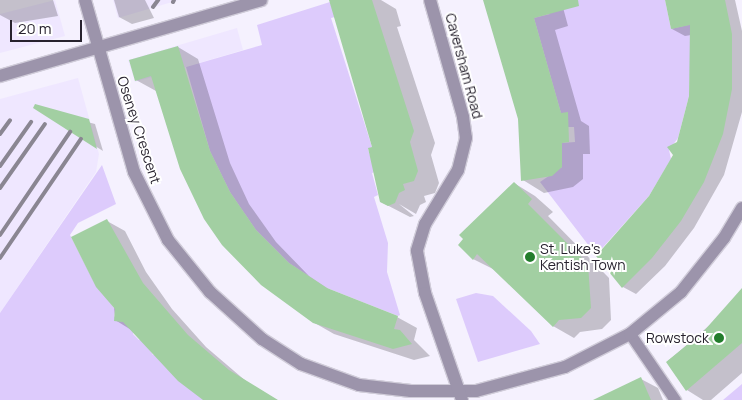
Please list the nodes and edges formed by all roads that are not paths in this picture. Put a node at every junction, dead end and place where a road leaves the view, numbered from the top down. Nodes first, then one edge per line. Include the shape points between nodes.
1 (85, 0) edge
2 (261, 0) edge
3 (430, 0) edge
4 (98, 48) junction
5 (0, 76) edge
6 (742, 208) edge
7 (630, 334) junction
8 (461, 396) edge
9 (675, 400) edge

1 - 4 street, Oseney Crescent
2 - 4 street
3 - 8 street, Caversham Road via 466,138 458,170 425,224 417,251 426,293
4 - 5 street
4 - 8 street, Oseney Crescent via 134,172 150,208 168,240 210,292 255,333 301,364 359,385
6 - 7 street, Oseney Crescent via 724,238 680,292
7 - 8 street, Oseney Crescent via 565,367
7 - 9 lane

